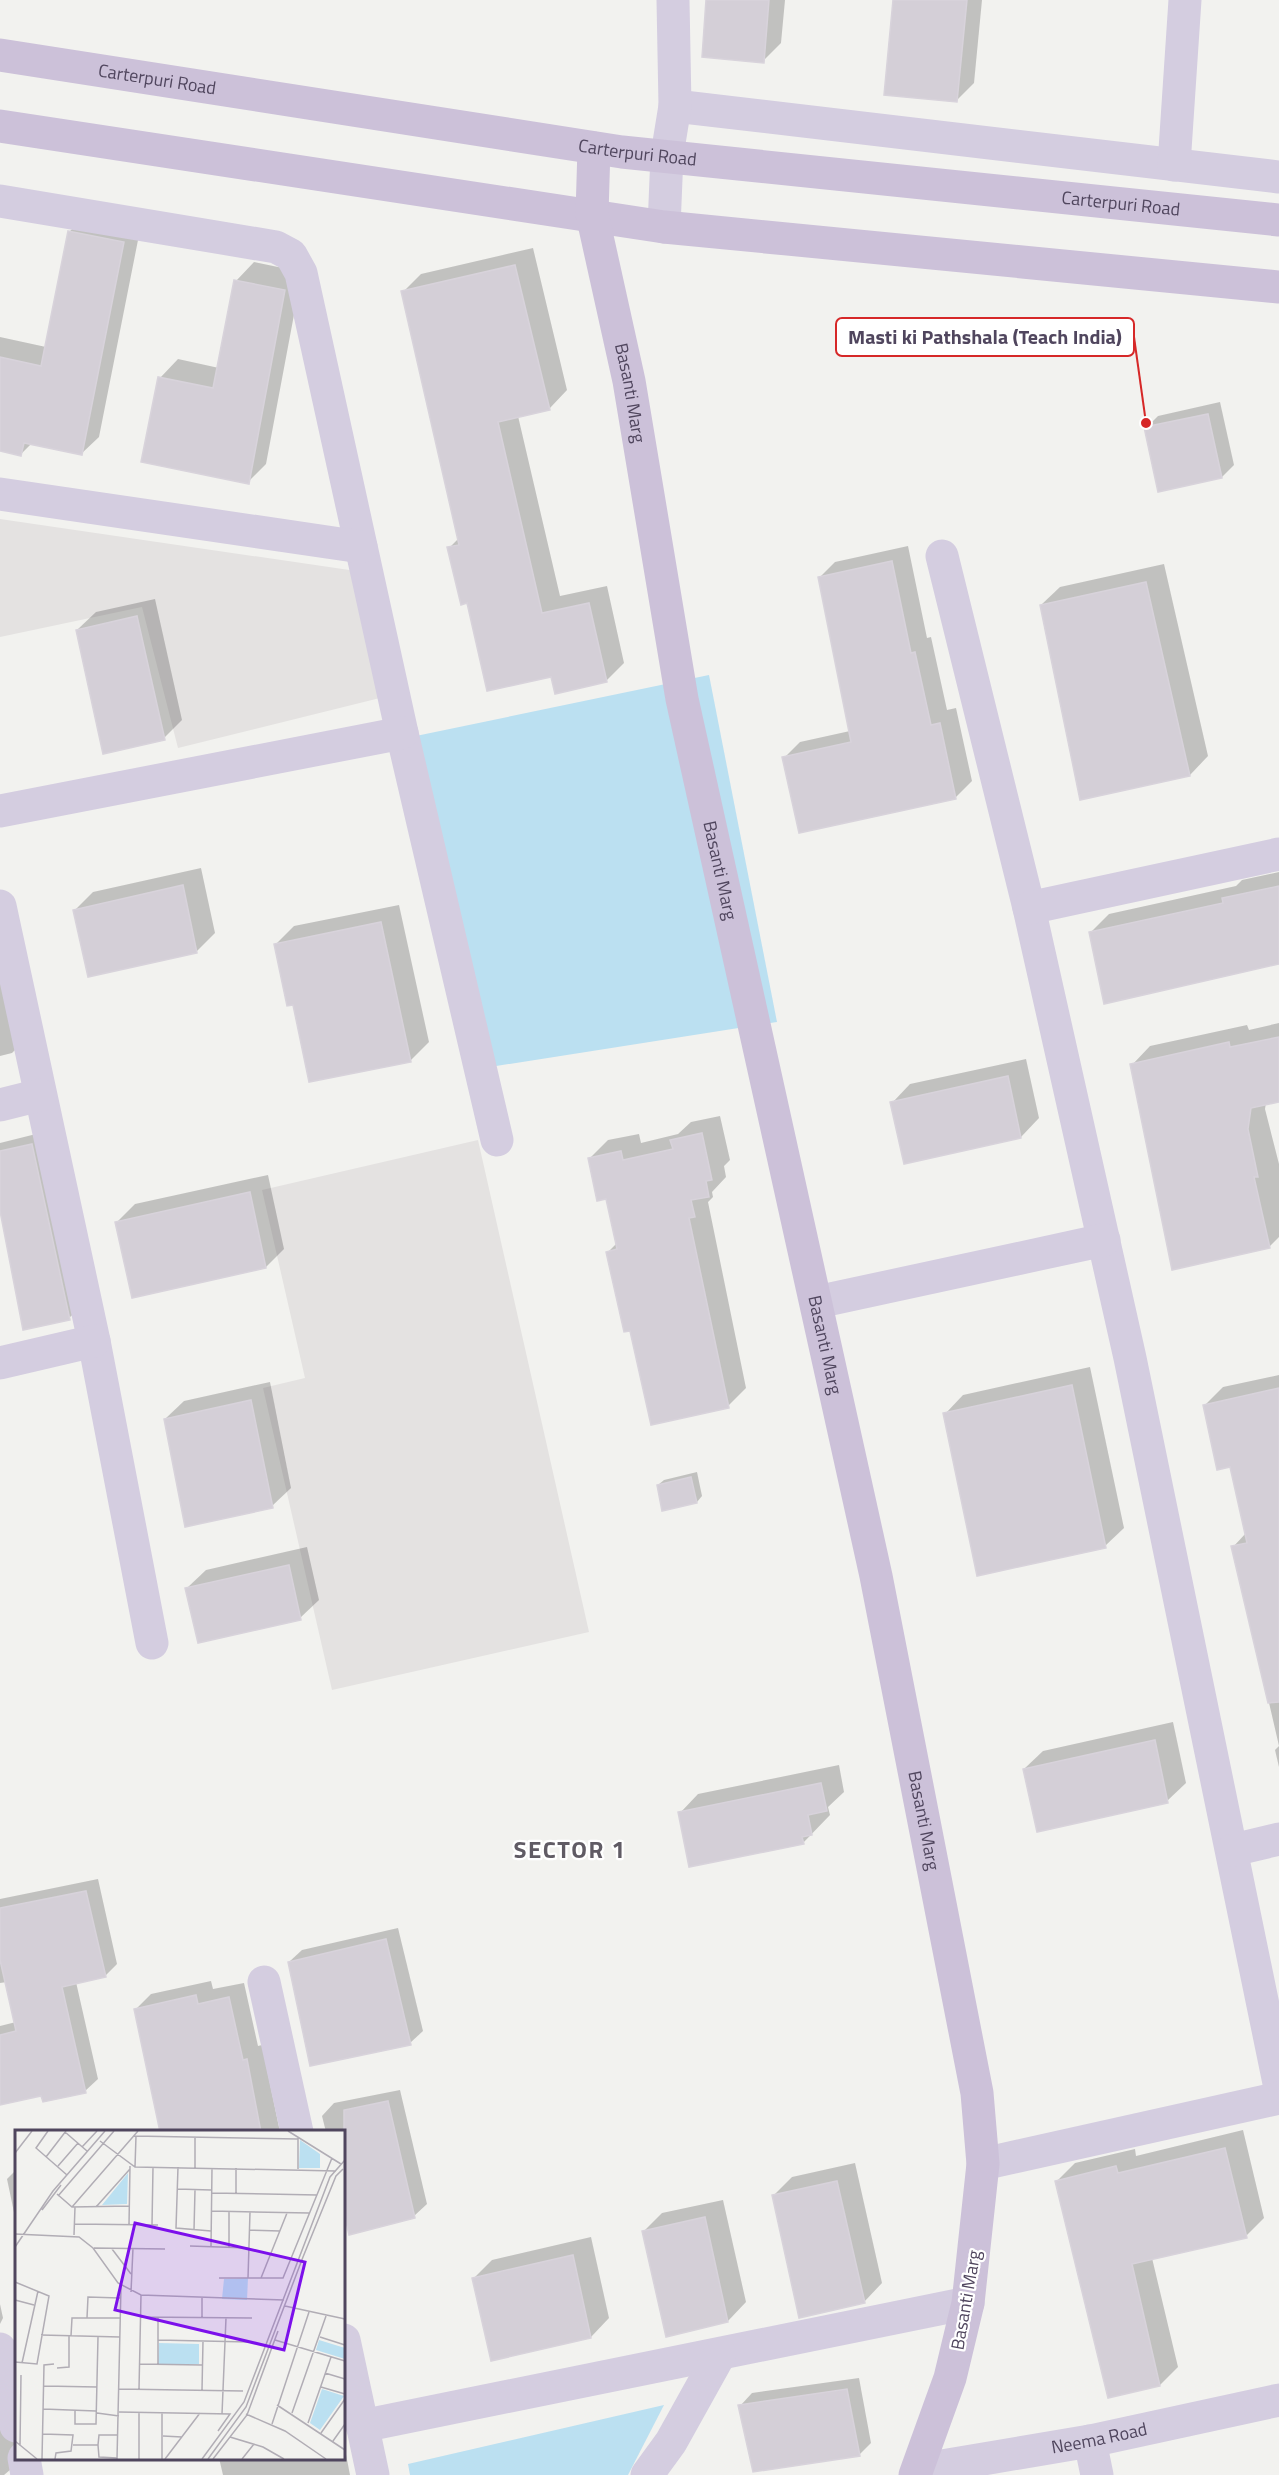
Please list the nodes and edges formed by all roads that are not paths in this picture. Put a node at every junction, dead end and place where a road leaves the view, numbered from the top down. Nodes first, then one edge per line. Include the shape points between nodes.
1 (673, 0) edge
2 (1185, 0) edge
3 (0, 55) edge
4 (675, 106) junction
5 (0, 126) edge
6 (594, 148) junction
7 (667, 155) junction
8 (1174, 165) junction
9 (1279, 177) edge
10 (0, 201) edge
11 (592, 214) junction
12 (1279, 220) edge
13 (664, 227) junction
14 (1279, 287) edge
15 (0, 494) edge
16 (361, 547) junction
17 (942, 556) dead end
18 (402, 734) junction
19 (0, 812) edge
20 (1279, 854) edge
21 (0, 906) edge
22 (1029, 908) junction
23 (40, 1095) junction
24 (0, 1105) edge
25 (497, 1140) dead end
26 (1104, 1240) junction
27 (817, 1302) junction
28 (94, 1341) junction
29 (0, 1363) edge
30 (152, 1643) dead end
31 (1279, 1839) edge
32 (1233, 1850) junction
33 (264, 1982) dead end
34 (1279, 2083) edge
35 (1279, 2098) edge
36 (297, 2130) edge
37 (983, 2164) junction
38 (968, 2303) junction
39 (345, 2345) edge
40 (0, 2349) edge
41 (720, 2354) junction
42 (1279, 2400) edge
43 (15, 2421) edge
44 (362, 2426) junction
45 (1090, 2441) junction
46 (24, 2460) edge
47 (916, 2472) edge
48 (27, 2475) edge
49 (373, 2475) edge
50 (647, 2475) edge
51 (1097, 2475) edge

1 - 4 street
2 - 8 street
3 - 6 main road, Carterpuri Road
4 - 7 street
4 - 8 street
5 - 11 main road
6 - 7 main road, Carterpuri Road
6 - 11 main road, Basanti Marg
7 - 12 main road, Carterpuri Road
7 - 13 street
8 - 9 street
10 - 16 street via 276,247 291,255 301,273
11 - 13 main road
11 - 27 main road, Basanti Marg via 629,381 682,699
13 - 14 main road
15 - 16 street
16 - 18 street
17 - 22 street
18 - 19 street
18 - 25 street
20 - 22 street
21 - 23 street
22 - 26 street
23 - 24 street
23 - 28 street
26 - 27 street
26 - 32 street
27 - 37 main road, Basanti Marg via 876,1576 975,2081
28 - 29 street
28 - 30 street
31 - 32 street
32 - 34 street
33 - 36 street
35 - 37 street
37 - 38 main road, Basanti Marg
38 - 41 street
38 - 47 main road, Basanti Marg via 950,2378
39 - 44 street
40 - 43 street
41 - 44 street
41 - 50 street via 671,2442
42 - 45 street, Neema Road
44 - 49 street
45 - 47 street, Neema Road
45 - 51 street
46 - 48 street

